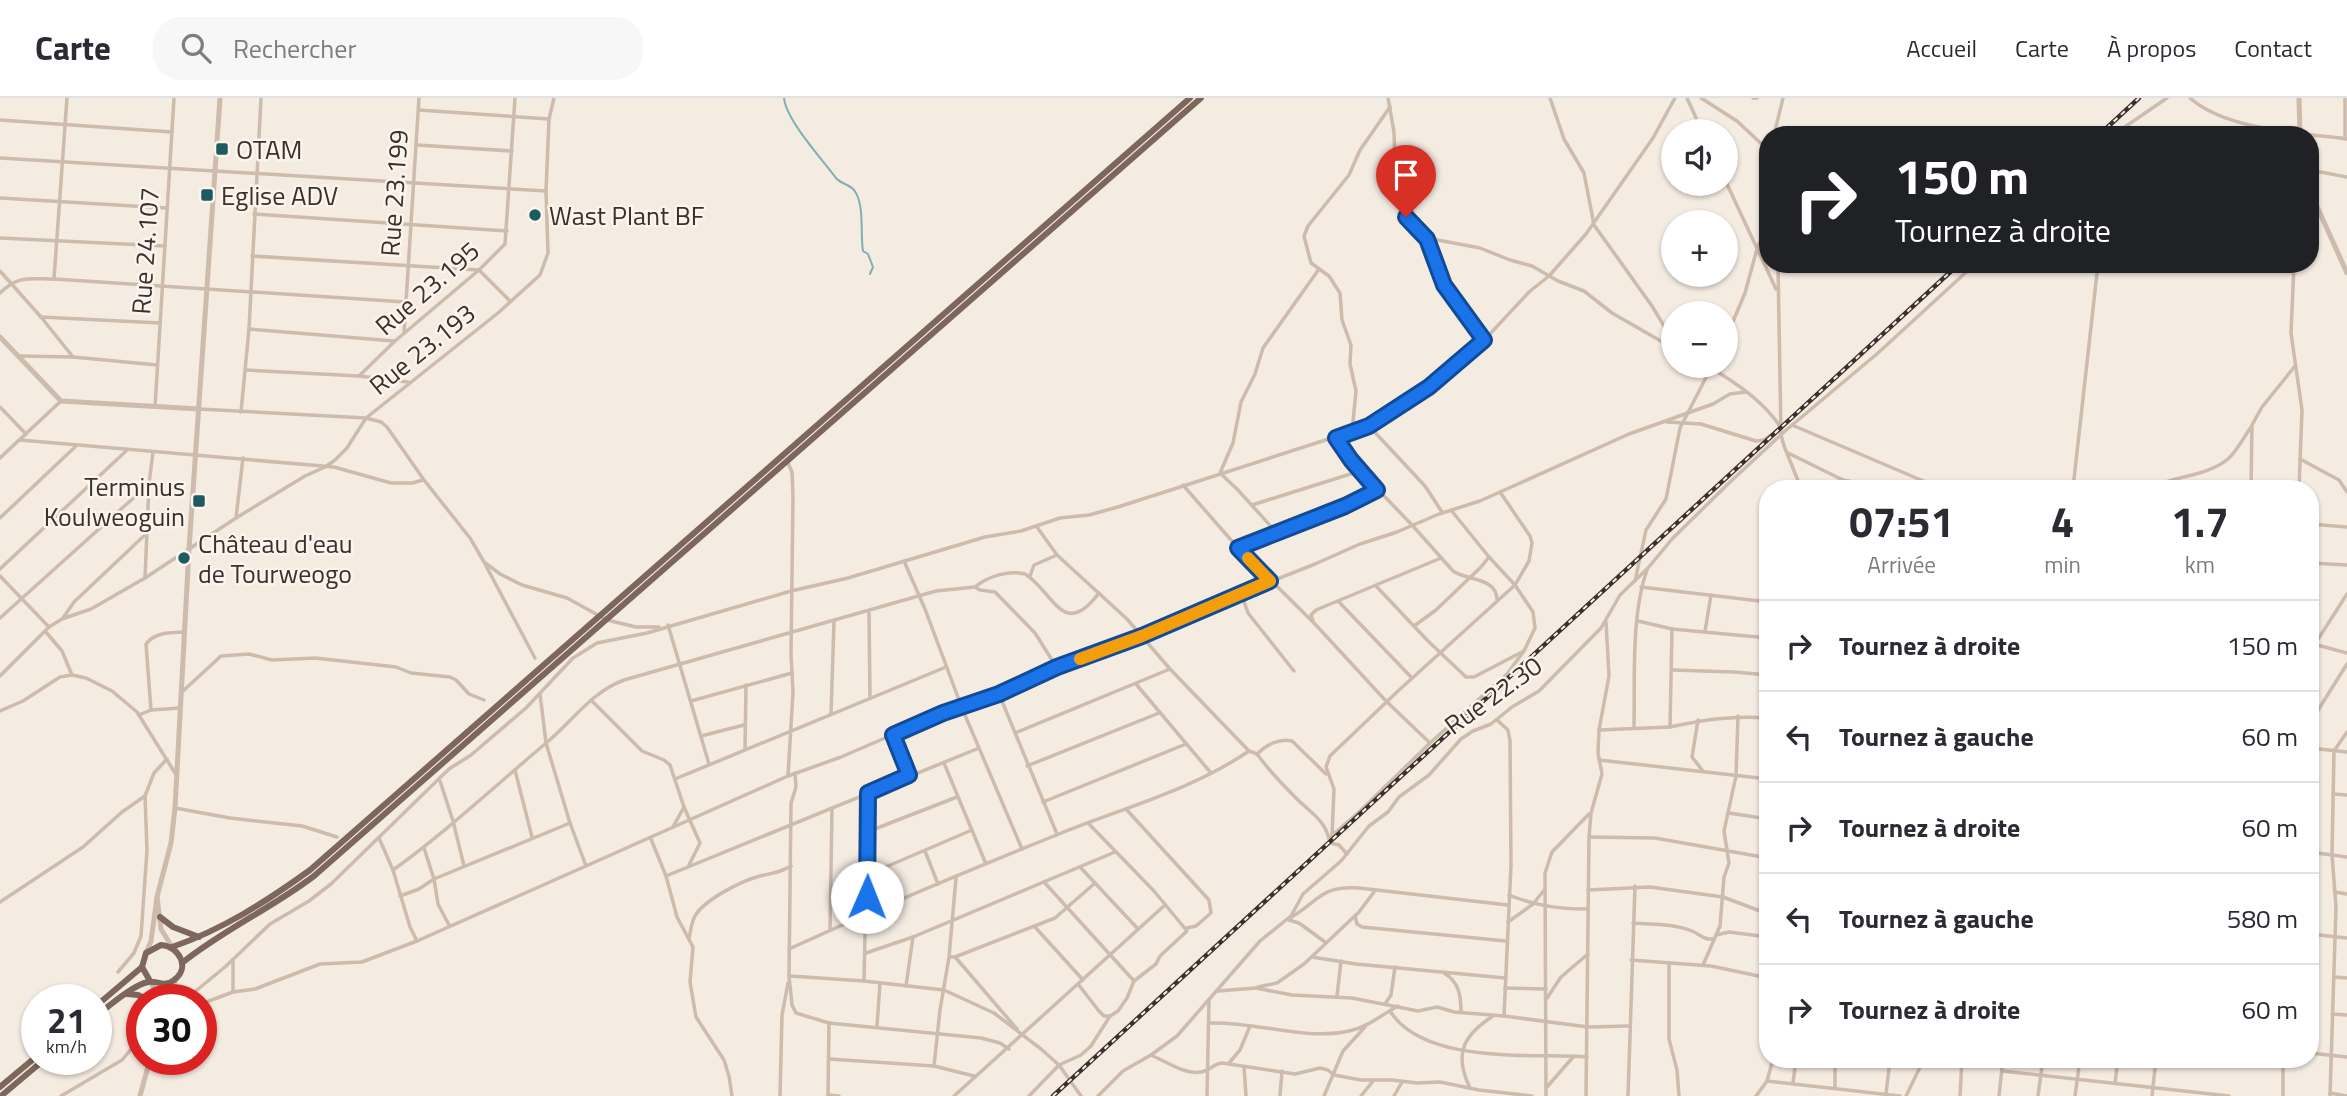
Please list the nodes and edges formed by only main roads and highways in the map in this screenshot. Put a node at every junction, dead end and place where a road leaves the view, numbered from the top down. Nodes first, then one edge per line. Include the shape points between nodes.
1 (1191, 98) edge
2 (1201, 98) edge
3 (603, 619) junction
4 (160, 917) road end
5 (200, 937) junction
6 (172, 947) junction
7 (182, 963) junction
8 (142, 967) junction
9 (150, 981) junction
10 (145, 984) edge
11 (112, 992) edge
12 (21, 1069) edge
13 (26, 1075) edge
14 (0, 1087) edge
15 (1, 1096) edge

1 - 3 main road
2 - 3 main road
3 - 5 main road via 310,870
3 - 7 main road via 314,876
4 - 5 main road
5 - 6 main road
6 - 7 main road
6 - 8 main road via 161,945 146,953
7 - 9 main road via 178,977 163,985
8 - 9 main road
8 - 11 main road
9 - 10 main road
12 - 14 main road
13 - 15 main road

